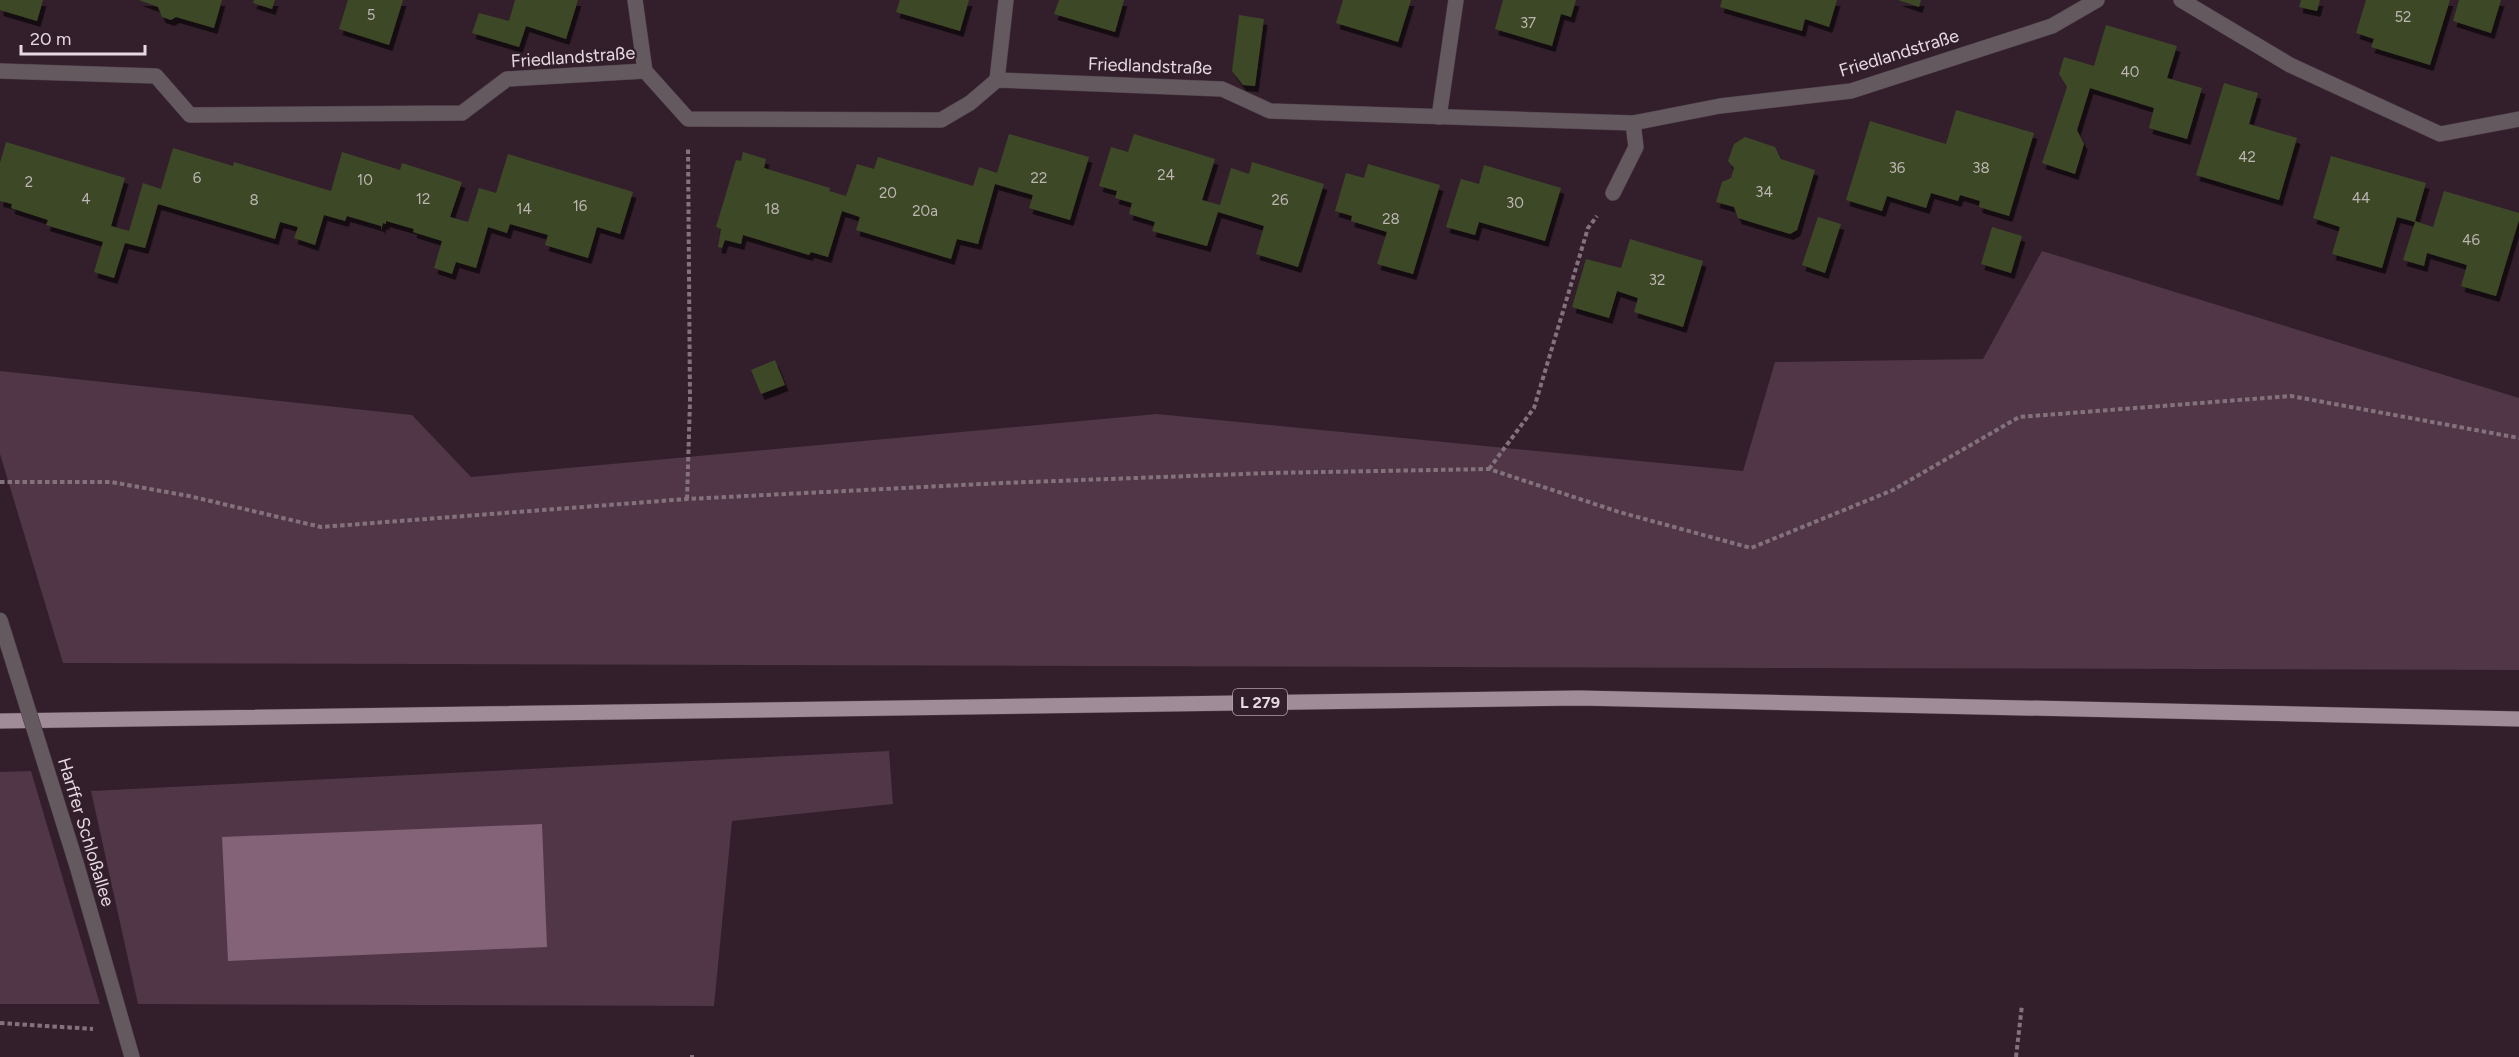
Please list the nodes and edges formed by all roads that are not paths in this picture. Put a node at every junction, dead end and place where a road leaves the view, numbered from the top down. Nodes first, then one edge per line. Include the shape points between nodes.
1 (635, 0) edge
2 (1006, 0) edge
3 (1456, 0) edge
4 (2097, 0) edge
5 (2181, 0) edge
6 (0, 71) edge
7 (645, 71) junction
8 (997, 80) junction
9 (1439, 117) junction
10 (2519, 119) edge
11 (1633, 123) junction
12 (1613, 193) road end
13 (0, 619) edge
14 (2519, 719) edge
15 (0, 721) edge
16 (132, 1057) edge

1 - 7 street
2 - 8 street
3 - 9 street
4 - 11 street, Friedlandstraße via 2052,26 1851,91 1720,106
5 - 10 street via 2290,65 2440,134
6 - 7 street, Friedlandstraße via 156,76 190,115 462,113 507,79
7 - 8 street, Friedlandstraße via 688,119 941,120 970,103
8 - 9 street, Friedlandstraße via 1222,89 1270,111
9 - 11 street, Friedlandstraße
11 - 12 street via 1636,147
13 - 16 street, Harffer Schloßallee, bridge
14 - 15 main road, L 279 via 1580,698

